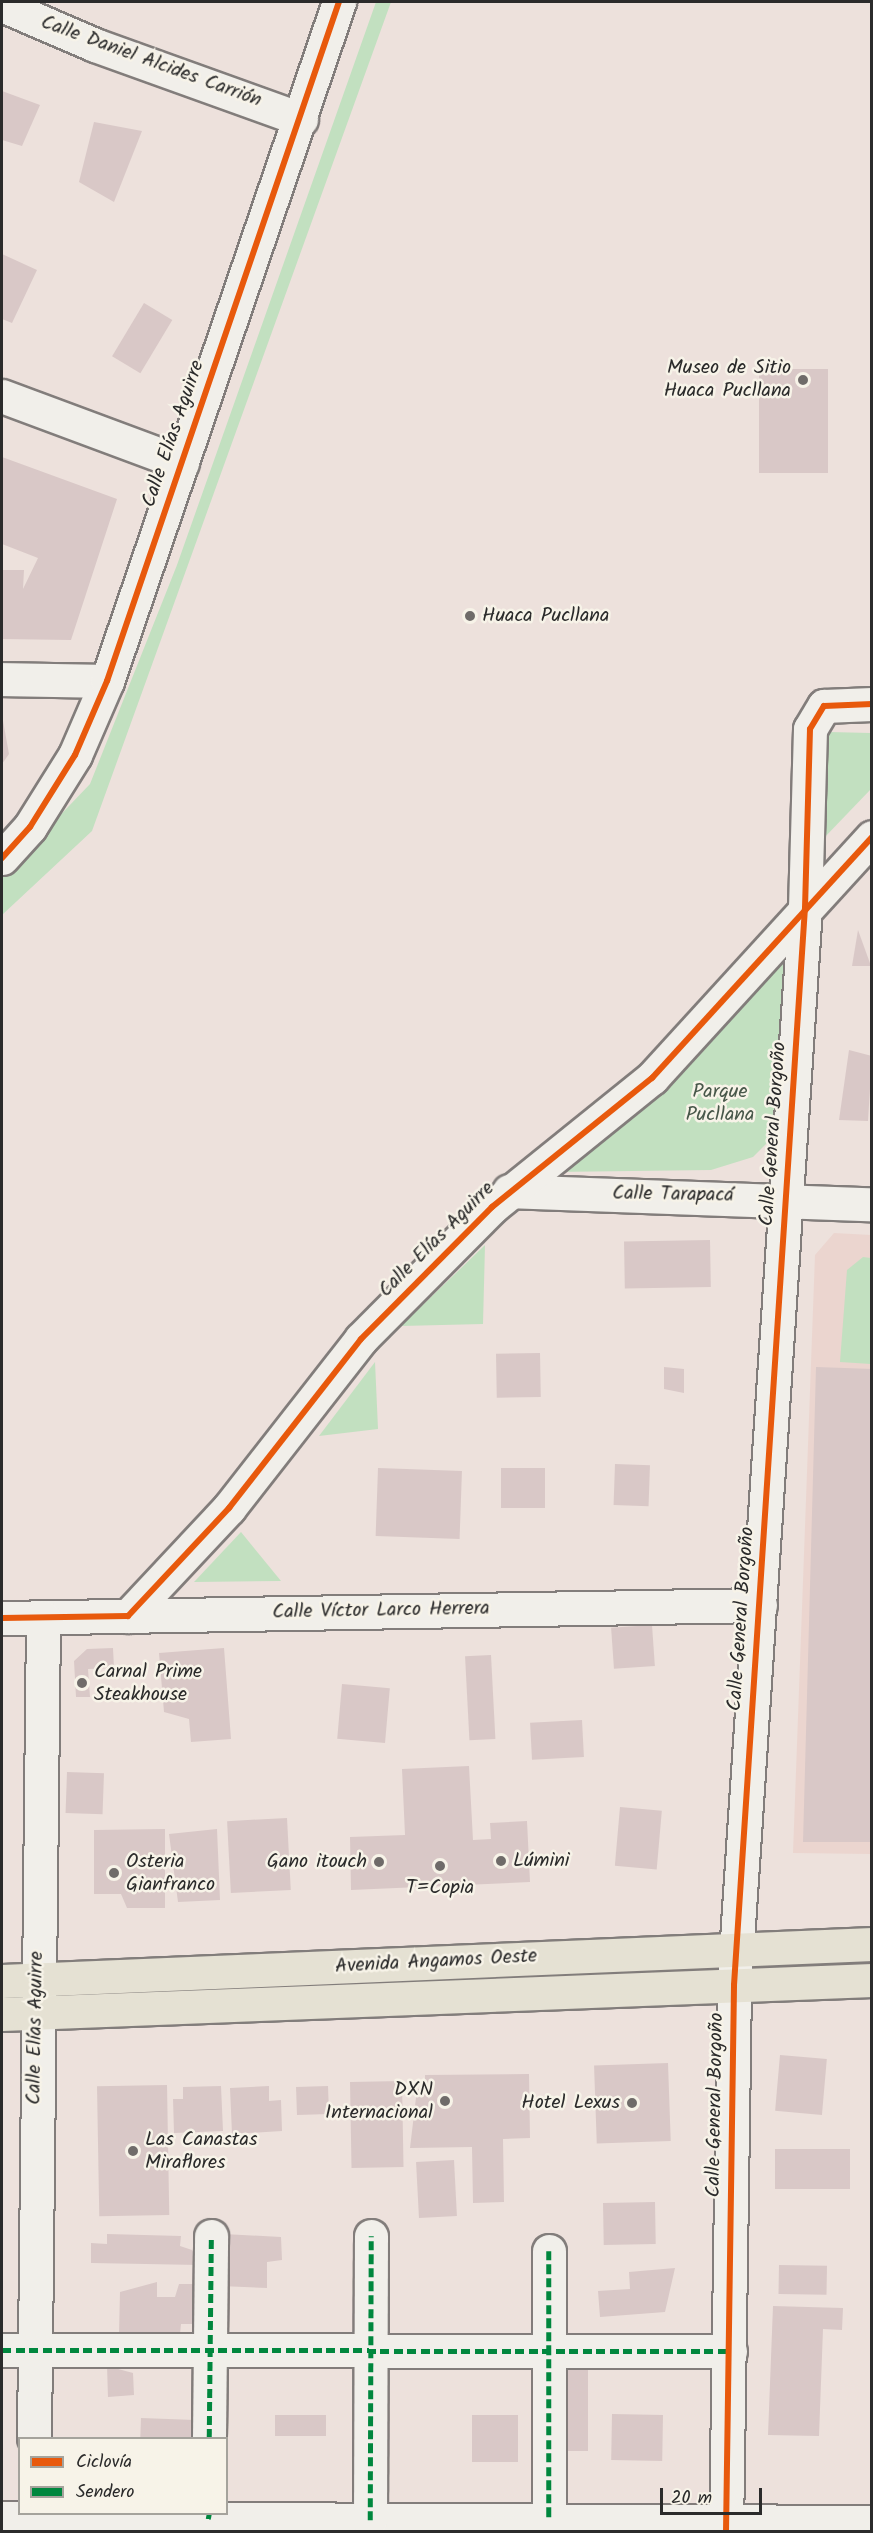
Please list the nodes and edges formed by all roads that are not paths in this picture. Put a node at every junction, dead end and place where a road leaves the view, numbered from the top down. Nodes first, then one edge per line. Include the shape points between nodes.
1 (339, 2) edge
2 (2, 5) edge
3 (301, 119) junction
4 (2, 396) edge
5 (182, 463) junction
6 (2, 679) edge
7 (107, 681) junction
8 (872, 704) edge
9 (872, 837) edge
10 (2, 858) edge
11 (806, 908) junction
12 (509, 1191) junction
13 (786, 1198) junction
14 (872, 1204) edge
15 (760, 1605) junction
16 (128, 1616) junction
17 (43, 1617) junction
18 (2, 1618) edge
19 (872, 1944) edge
20 (738, 1948) junction
21 (36, 1980) junction
22 (872, 1980) edge
23 (2, 1982) edge
24 (734, 1985) junction
25 (35, 2013) junction
26 (2, 2014) edge
27 (211, 2236) dead end
28 (372, 2236) dead end
29 (549, 2251) dead end
30 (2, 2350) edge
31 (34, 2350) junction
32 (210, 2350) junction
33 (370, 2351) junction
34 (549, 2351) junction
35 (730, 2351) junction
36 (34, 2437) edge
37 (209, 2437) edge
38 (208, 2516) edge
39 (2, 2518) edge
40 (370, 2520) junction
41 (549, 2520) junction
42 (34, 2521) edge
43 (872, 2522) edge
44 (727, 2526) edge

1 - 3 street, Calle Elías Aguirre
2 - 3 street, Calle Daniel Alcides Carrión
3 - 5 street, Calle Elías Aguirre
4 - 5 street
5 - 7 street, Calle Elías Aguirre
6 - 7 street
7 - 10 street, Calle Elías Aguirre via 75,755 30,827
8 - 11 street, Calle General Borgoño via 833,703 819,711 810,729
9 - 11 street, Calle Elías Aguirre
11 - 12 street, Calle Elías Aguirre via 652,1078
11 - 13 street, Calle General Borgoño
12 - 13 street, Calle Tarapacá
12 - 16 street, Calle Elías Aguirre via 361,1339 228,1508
13 - 14 street, Calle Tarapacá
13 - 15 street, Calle General Borgoño
15 - 16 street, Calle Víctor Larco Herrera
15 - 20 street, Calle General Borgoño
16 - 17 street, Calle Víctor Larco Herrera
17 - 18 street, Calle Víctor Larco Herrera
17 - 21 street, Calle Elías Aguirre
19 - 20 main road, Avenida Angamos Oeste
20 - 21 main road, Avenida Angamos Oeste
20 - 24 street, Calle General Borgoño
21 - 23 main road, Avenida Angamos Oeste
21 - 25 street, Calle Elías Aguirre
22 - 24 main road, Avenida Angamos Oeste
24 - 25 main road, Avenida Angamos Oeste
24 - 35 street, Calle General Borgoño
25 - 26 main road, Avenida Angamos Oeste
25 - 31 street, Calle Elías Aguirre
27 - 32 street
28 - 33 street
29 - 34 street
30 - 31 street
31 - 32 street
31 - 36 street, Calle Elías Aguirre
32 - 33 street
32 - 37 street
33 - 34 street
33 - 40 street
34 - 35 street
34 - 41 street
35 - 44 street, Calle General Borgoño
38 - 40 street
38 - 42 street
39 - 42 street
40 - 41 street
41 - 44 street
43 - 44 street

